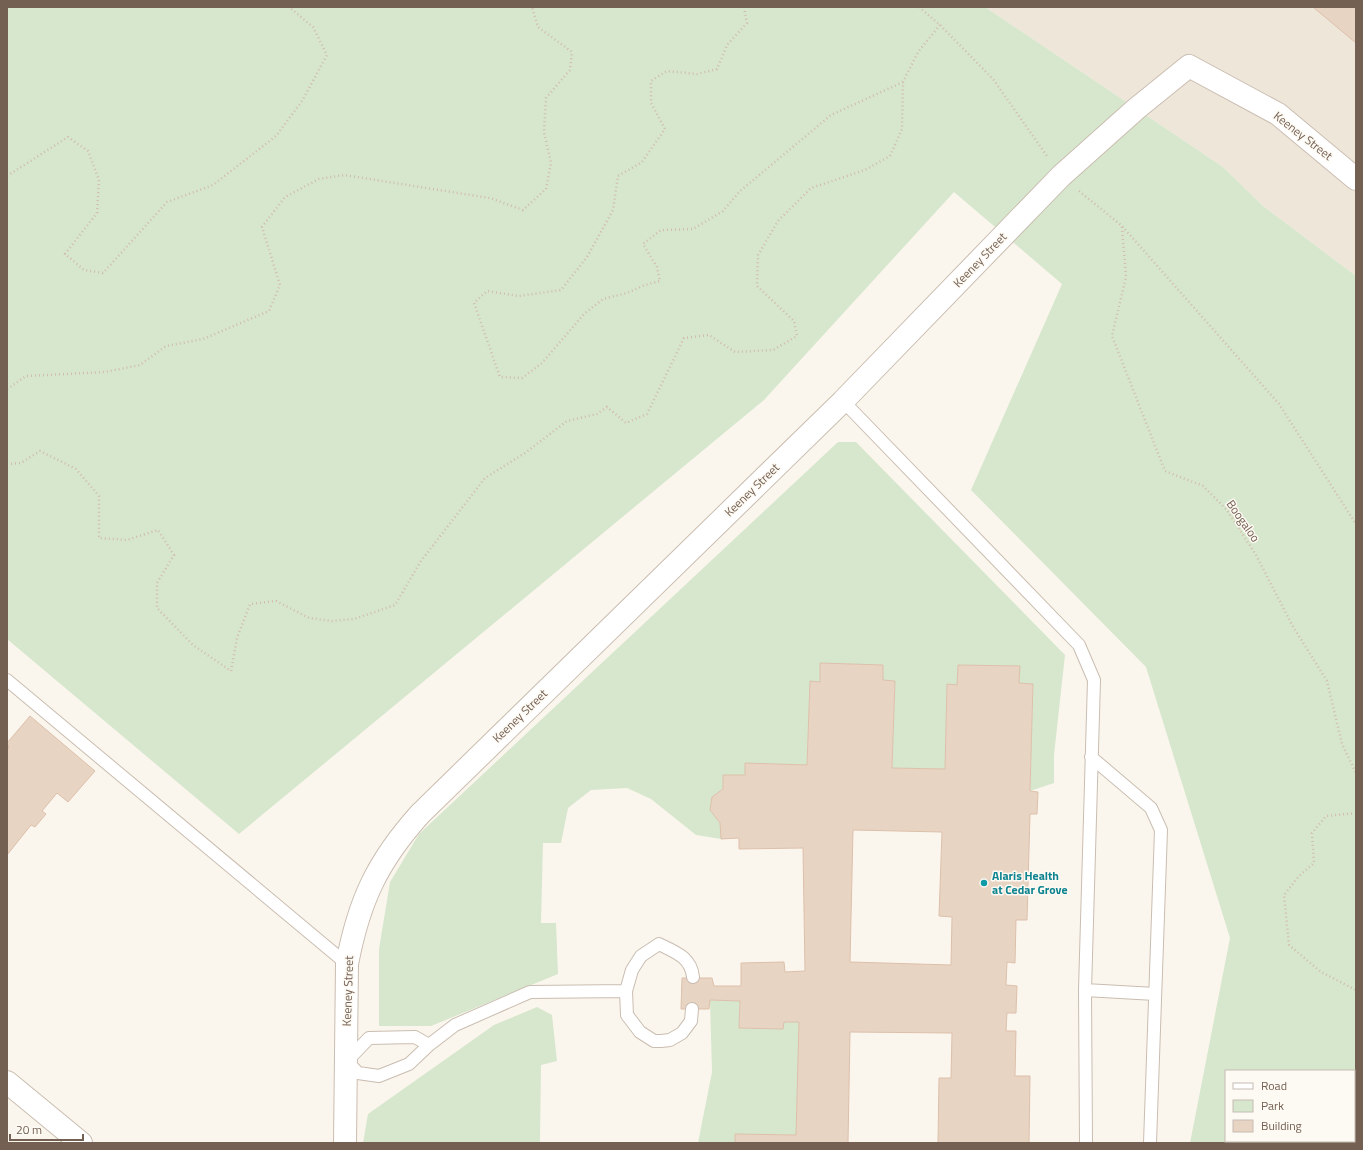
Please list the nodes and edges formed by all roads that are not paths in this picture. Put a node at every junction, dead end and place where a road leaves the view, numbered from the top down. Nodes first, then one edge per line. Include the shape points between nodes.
1 (1356, 179) edge
2 (843, 401) junction
3 (8, 684) edge
4 (1092, 757) junction
5 (347, 964) junction
6 (693, 977) dead end
7 (1085, 990) junction
8 (626, 991) junction
9 (1155, 994) junction
10 (692, 1009) dead end
11 (429, 1045) junction
12 (347, 1061) junction
13 (7, 1082) edge
14 (81, 1143) edge
15 (346, 1143) edge
16 (1086, 1143) edge
17 (1150, 1143) edge

1 - 2 street, Keeney Street via 1278,114 1189,66 1061,176
2 - 4 lane via 1079,645 1094,680
2 - 5 street, Keeney Street via 402,834 372,879 360,906
3 - 5 lane
4 - 7 lane
4 - 9 lane via 1151,808 1161,830
5 - 12 street, Keeney Street
6 - 8 lane via 692,968 682,954 659,944 641,956 632,970
7 - 9 lane
7 - 16 lane
8 - 10 lane via 627,1015 640,1032 654,1041 670,1040 682,1033 691,1021
8 - 11 lane via 530,992 455,1026
9 - 17 lane
11 - 12 lane via 415,1037 369,1038
11 - 12 lane via 409,1064 379,1076 358,1073
12 - 15 street, Keeney Street
13 - 14 street

